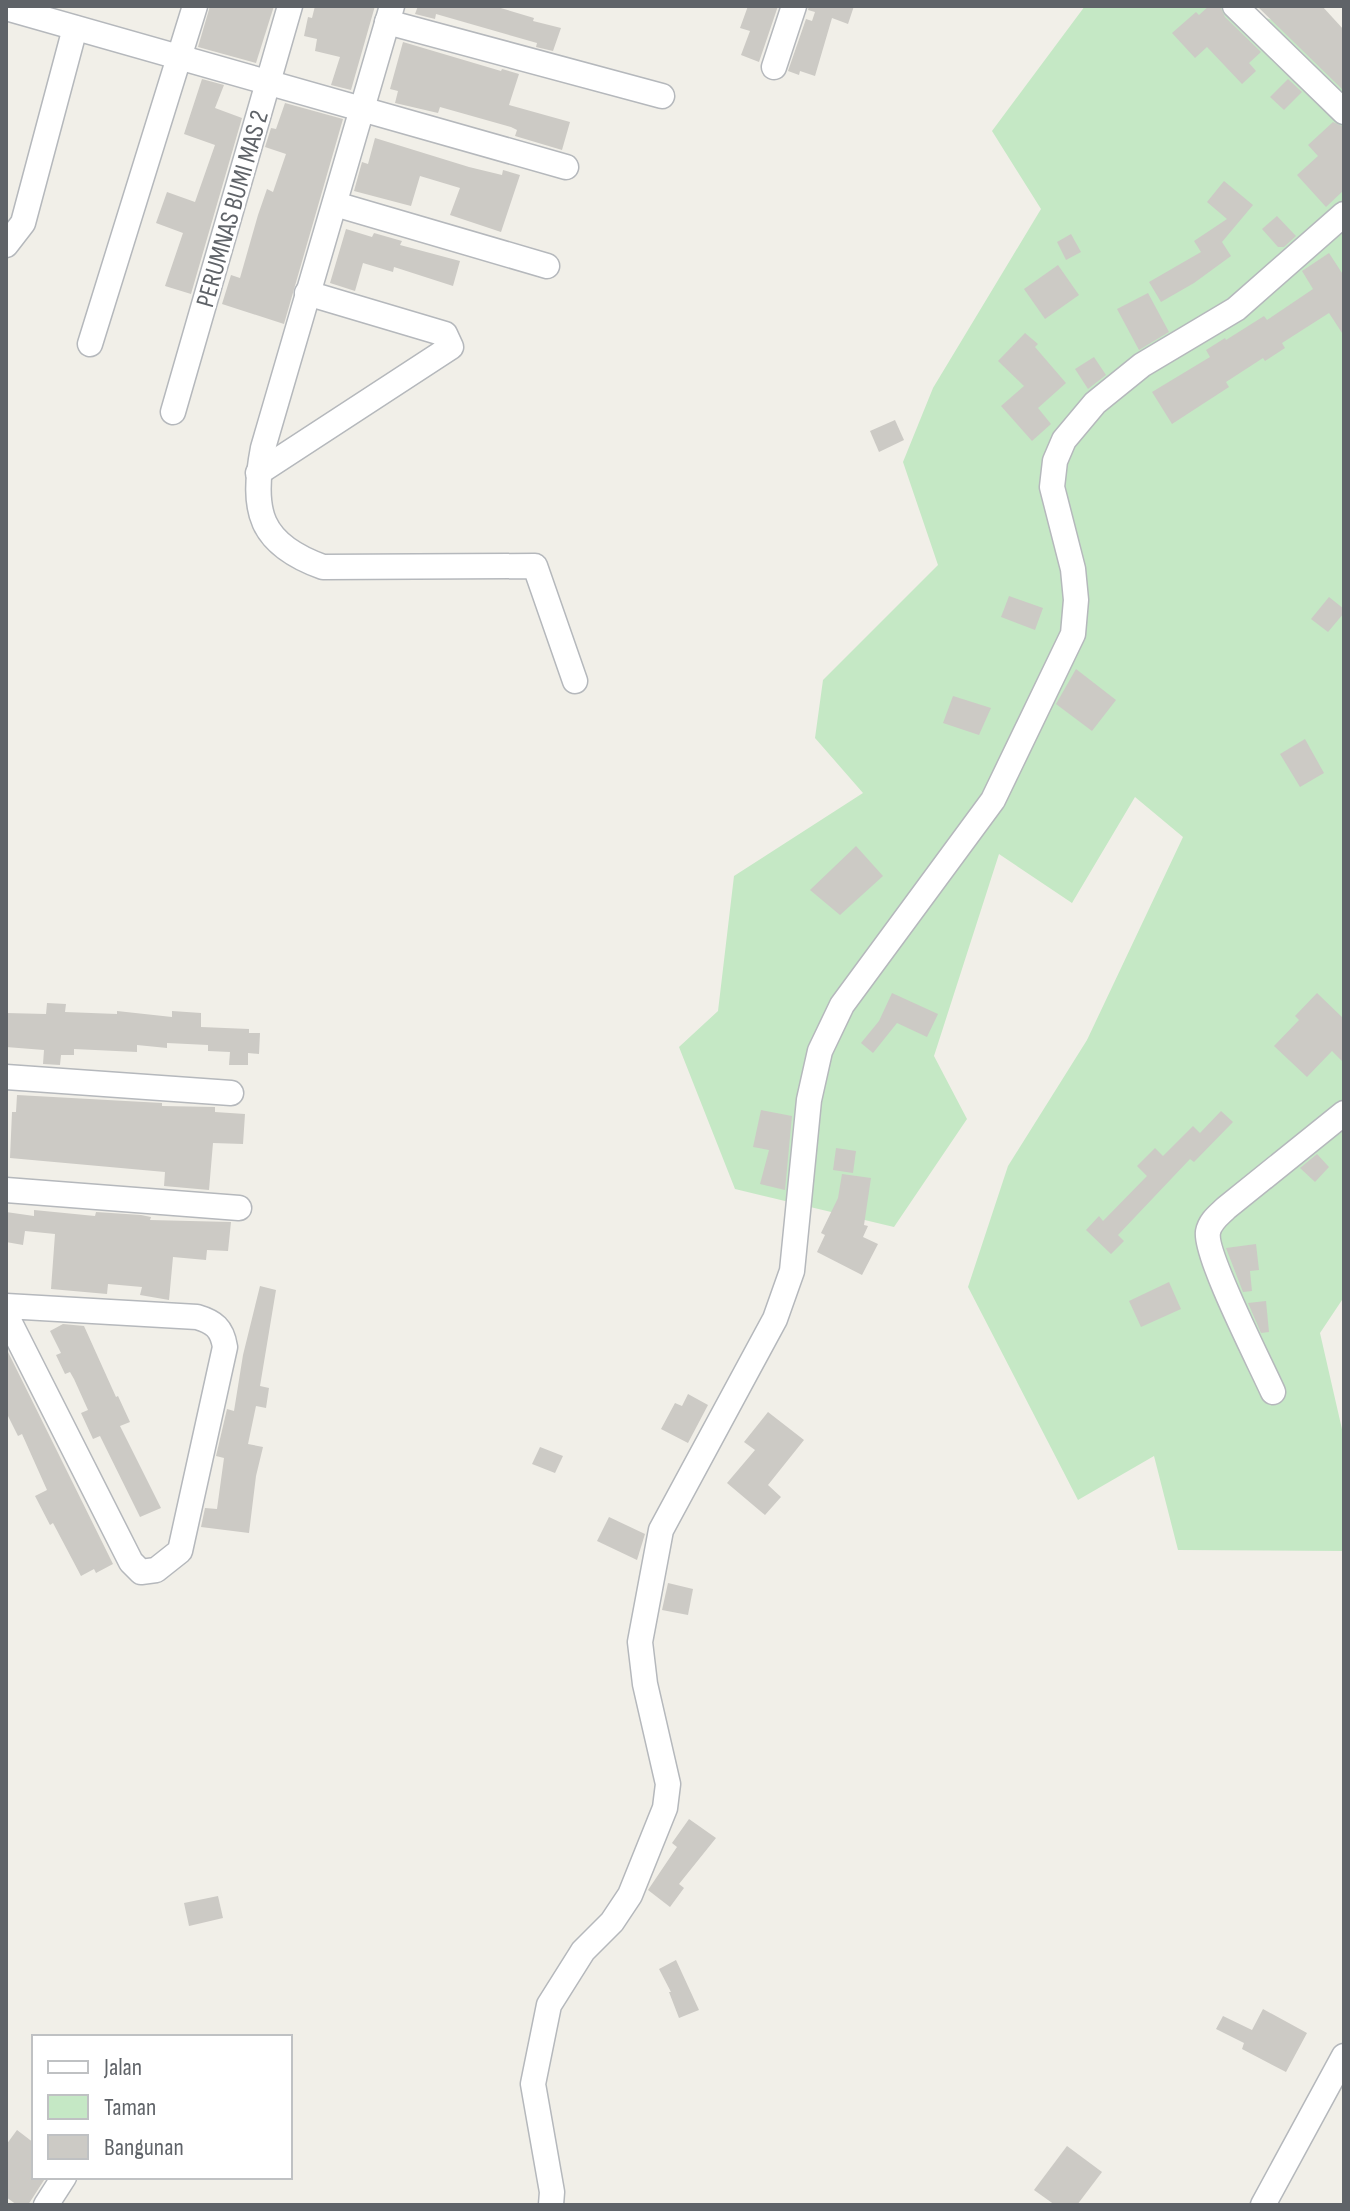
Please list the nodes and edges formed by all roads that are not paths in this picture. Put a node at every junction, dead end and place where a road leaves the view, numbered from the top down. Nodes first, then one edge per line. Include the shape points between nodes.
1 (195, 6) edge
2 (290, 6) edge
3 (794, 6) edge
4 (1235, 6) edge
5 (6, 8) edge
6 (390, 14) edge
7 (75, 28) junction
8 (179, 59) junction
9 (774, 67) dead end
10 (270, 83) junction
11 (662, 96) dead end
12 (363, 111) junction
13 (1344, 112) edge
14 (566, 167) dead end
15 (335, 204) junction
16 (1344, 214) edge
17 (7, 247) edge
18 (547, 266) dead end
19 (307, 293) junction
20 (90, 344) dead end
21 (173, 412) dead end
22 (258, 473) junction
23 (575, 681) dead end
24 (6, 1077) edge
25 (231, 1093) dead end
26 (1344, 1113) edge
27 (6, 1190) edge
28 (239, 1208) dead end
29 (6, 1306) edge
30 (6, 1315) edge
31 (1273, 1392) dead end
32 (1344, 2056) edge
33 (63, 2179) edge
34 (46, 2205) edge
35 (551, 2205) edge
36 (1263, 2205) edge

1 - 8 street
2 - 10 street, PERUMNAS BUMI MAS 2
3 - 9 street
4 - 13 street
5 - 7 street
6 - 11 street
6 - 12 street
7 - 8 street
7 - 17 street via 23,223
8 - 10 street
8 - 20 street
10 - 12 street
10 - 21 street, PERUMNAS BUMI MAS 2
12 - 14 street
12 - 15 street
15 - 18 street
15 - 19 street
16 - 35 street via 1236,309 1142,365 1095,403 1071,431 1055,461 1052,487 1075,584 1073,634 993,800 842,1005 820,1051 809,1100 792,1271 775,1319 661,1530 640,1642 668,1784 665,1808 630,1895 549,2005 533,2084
19 - 22 street
19 - 22 street via 445,334 451,347
22 - 23 street via 259,508 269,531 295,557 323,567 535,566
24 - 25 street
26 - 31 street via 1226,1208 1207,1235 1226,1291
27 - 28 street
29 - 30 street via 197,1317 219,1328 225,1347 180,1551 156,1570 141,1572 131,1562
32 - 36 street
33 - 34 street

